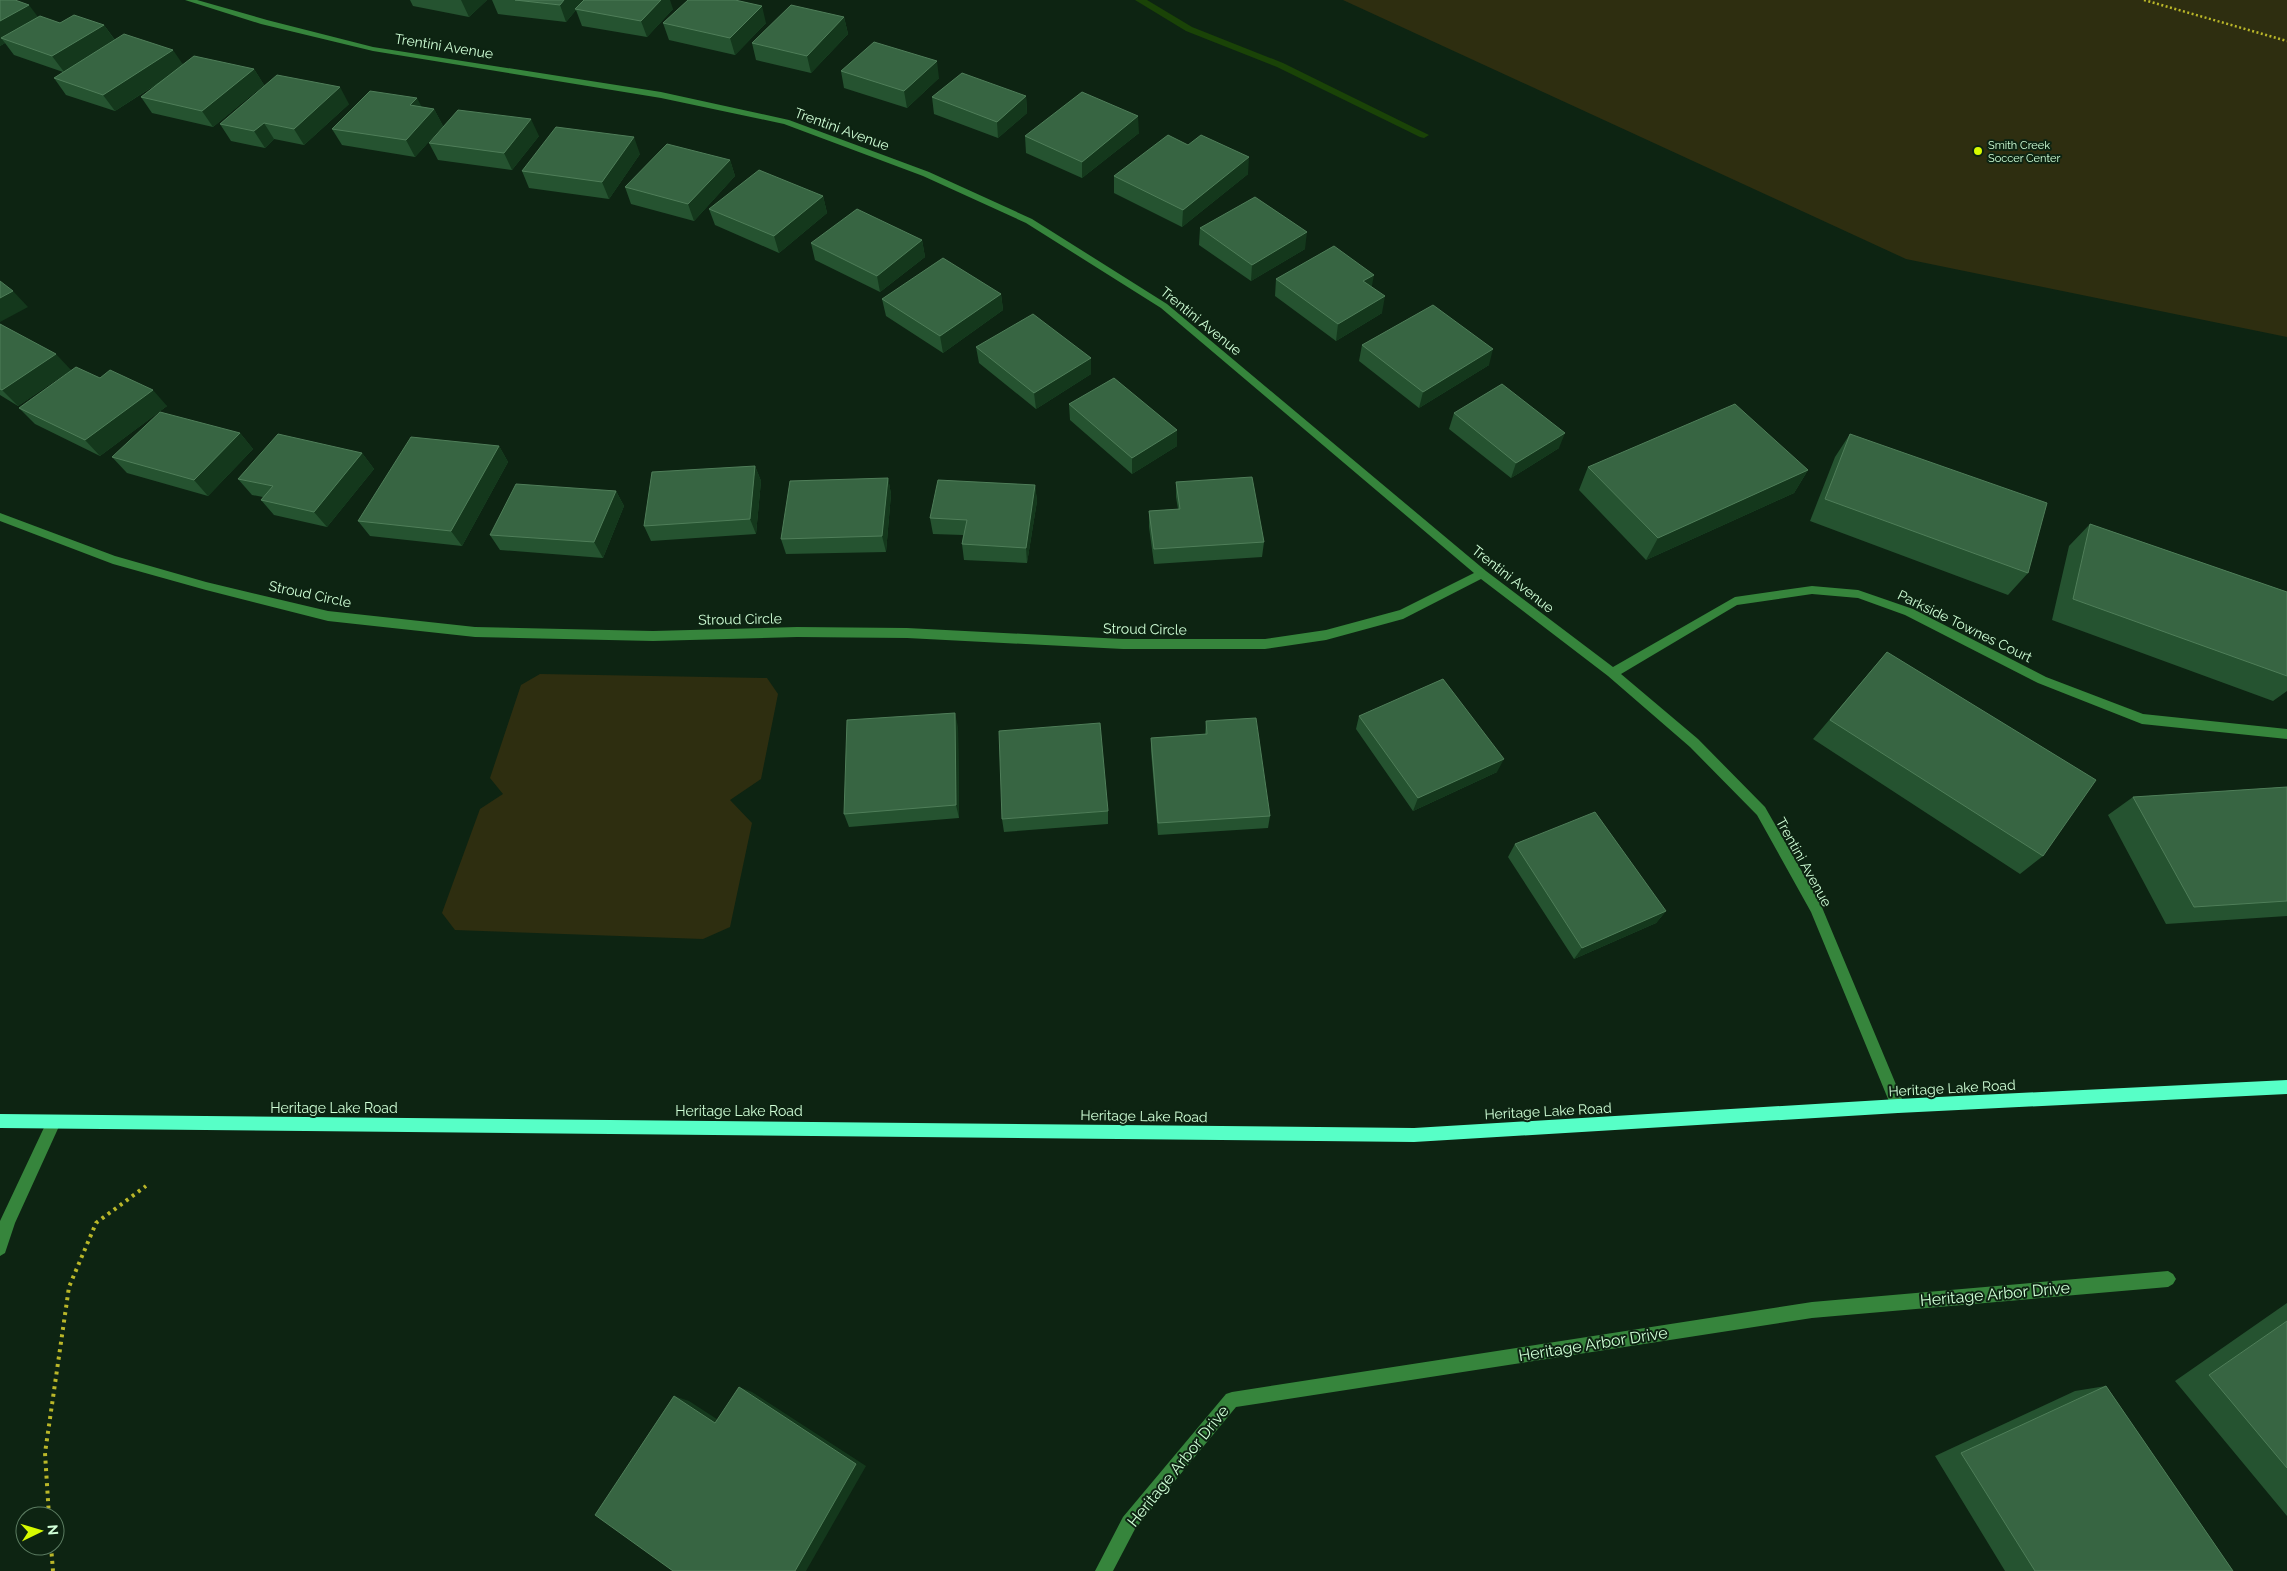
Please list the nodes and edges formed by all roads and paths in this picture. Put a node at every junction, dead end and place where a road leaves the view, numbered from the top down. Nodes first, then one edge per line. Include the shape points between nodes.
1 (188, 0) edge
2 (2144, 0) edge
3 (2287, 41) edge
4 (0, 518) edge
5 (1482, 574) junction
6 (1612, 673) junction
7 (2287, 734) edge
8 (2287, 1087) edge
9 (1898, 1106) junction
10 (0, 1122) edge
11 (54, 1122) junction
12 (146, 1186) dead end
13 (0, 1248) edge
14 (2168, 1279) dead end
15 (48, 1506) edge
16 (52, 1556) edge
17 (53, 1571) edge
18 (1104, 1571) edge

1 - 5 street, Trentini Avenue via 373,49 661,95 786,122 926,174 1028,221 1164,306
2 - 3 path
4 - 5 street, Stroud Circle via 113,560 318,614 475,632 654,636 907,633 1123,644 1265,644 1326,635 1404,614
5 - 6 street, Trentini Avenue
6 - 7 street, Parkside Townes Court via 1735,601 1812,590 1858,594 1909,612 2042,680 2142,719
6 - 9 street, Trentini Avenue via 1694,743 1761,811 1816,908
8 - 9 main road, Heritage Lake Road
9 - 11 main road, Heritage Lake Road via 1414,1135
10 - 11 main road, Heritage Lake Road
11 - 13 street via 8,1221
12 - 15 path via 96,1223 68,1287 45,1453
14 - 18 street, Heritage Arbor Drive via 1812,1310 1232,1400 1130,1524
16 - 17 path

